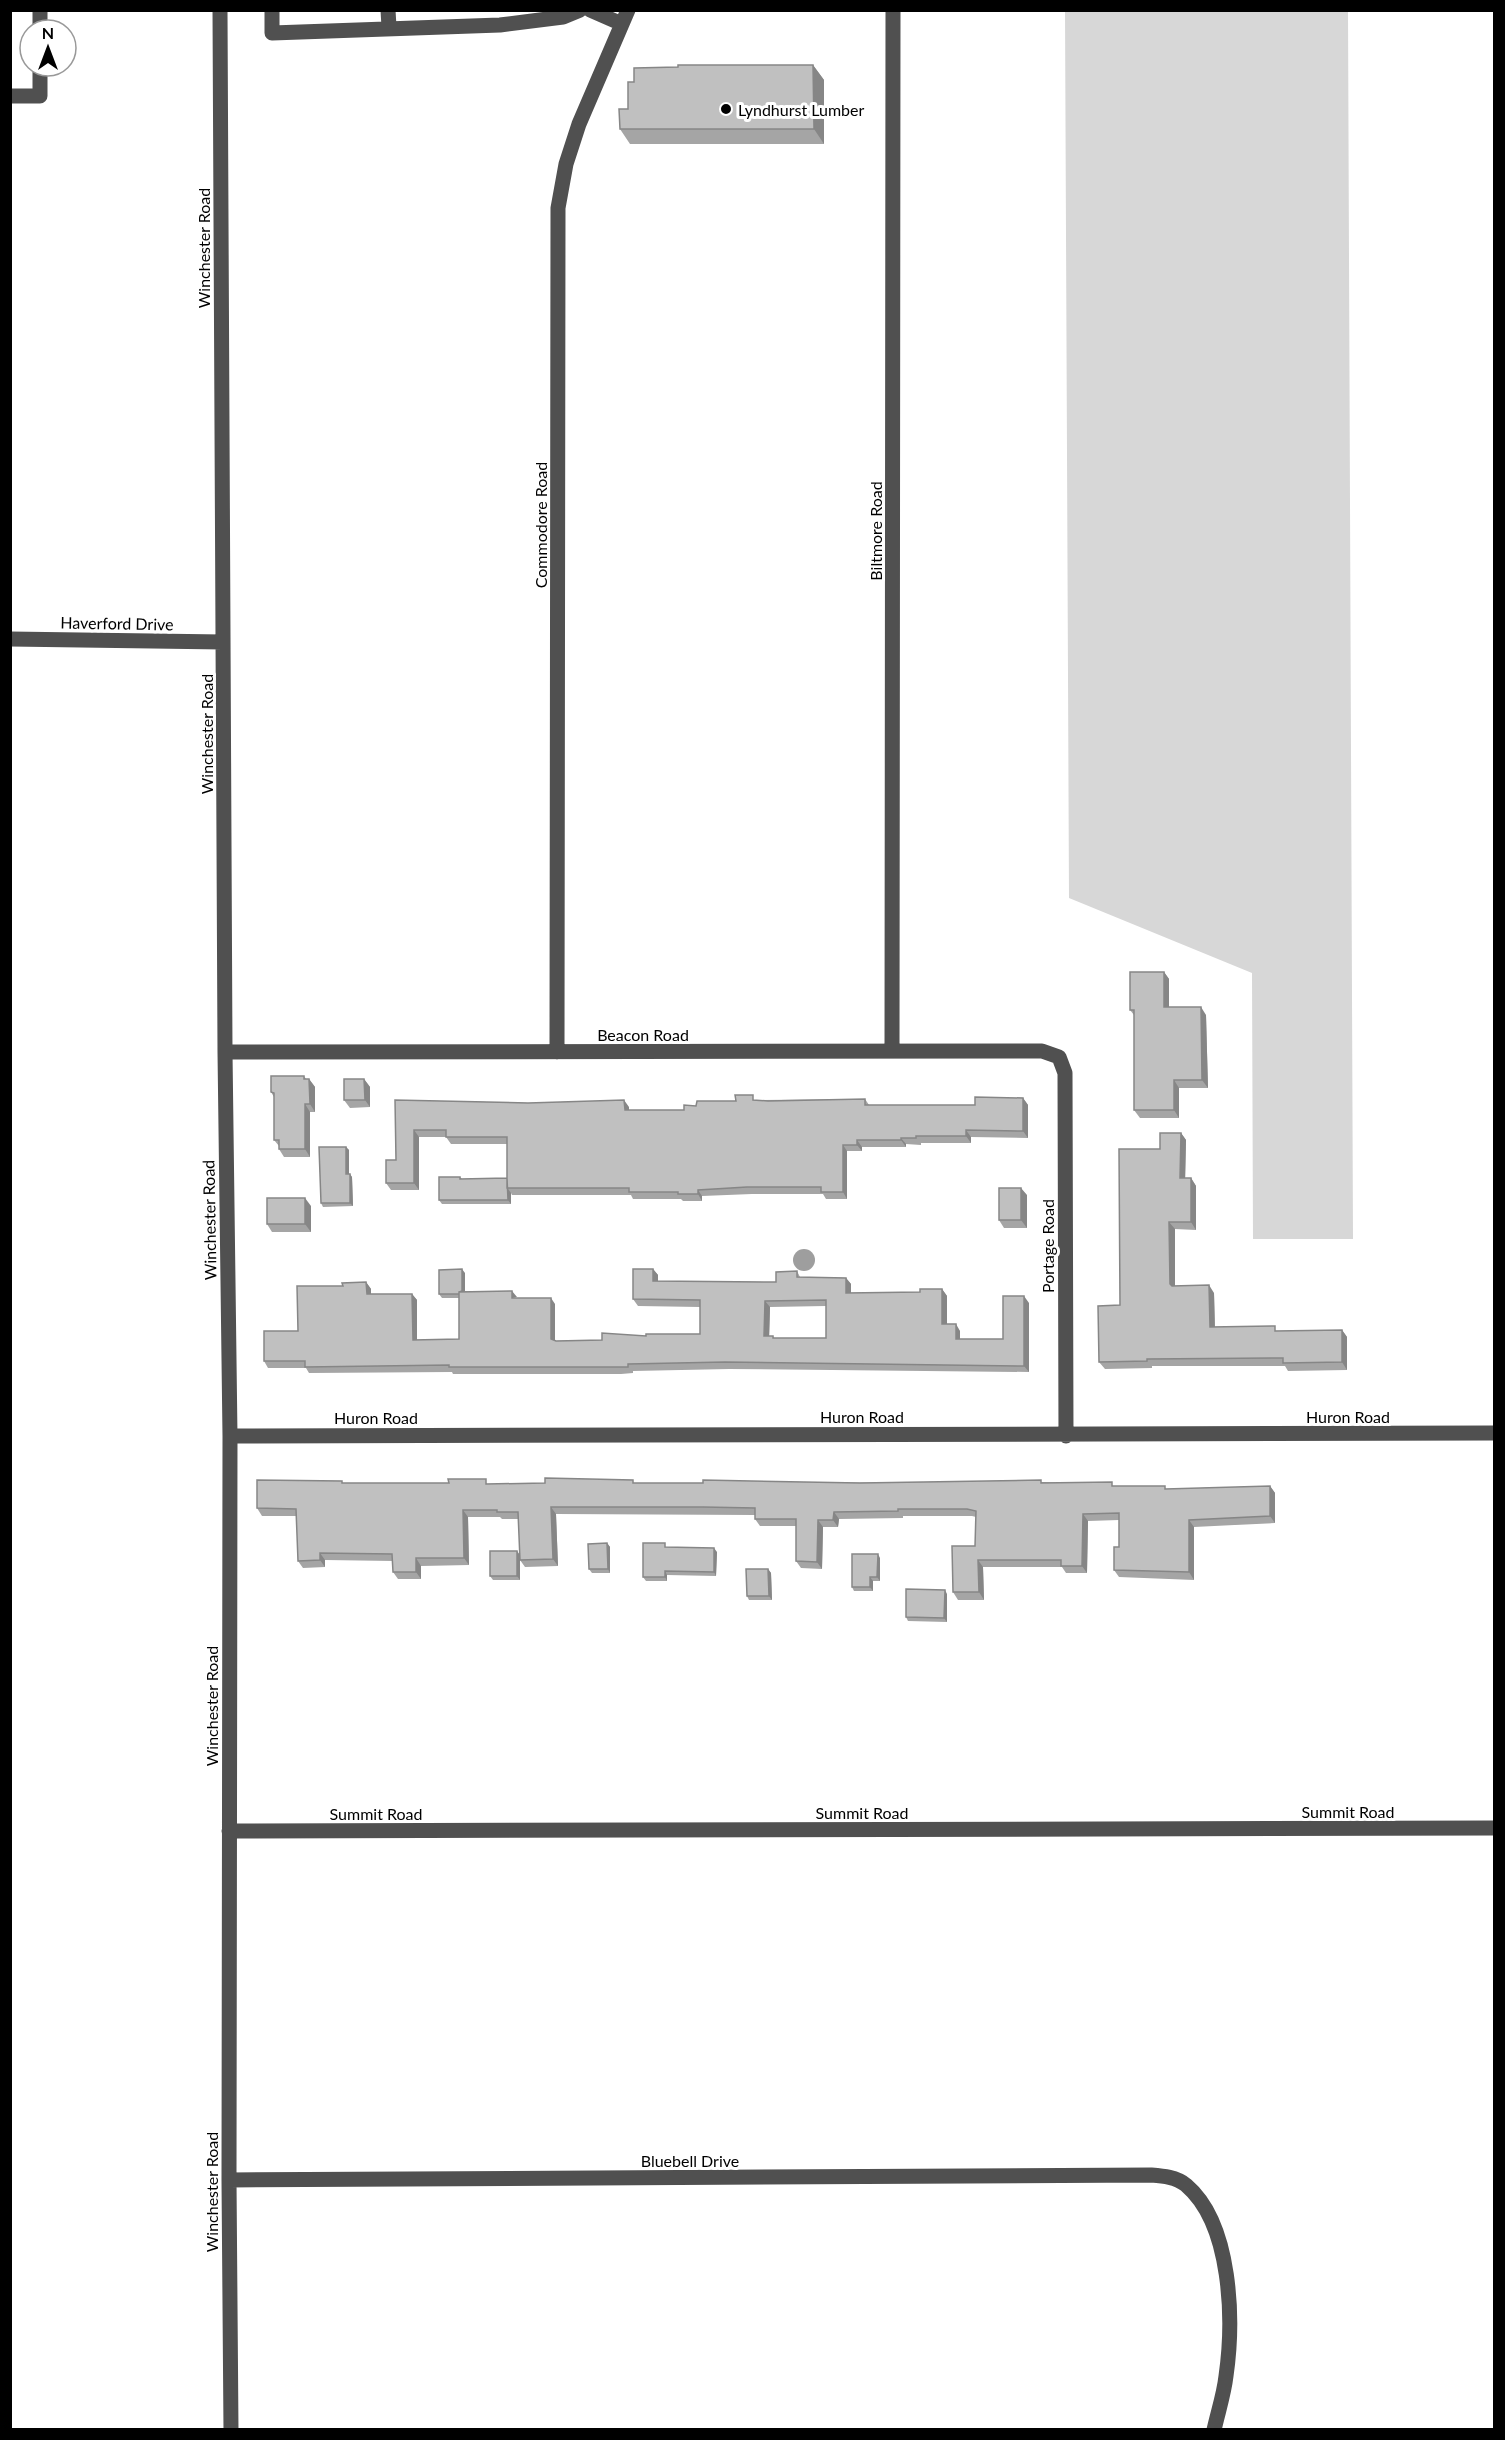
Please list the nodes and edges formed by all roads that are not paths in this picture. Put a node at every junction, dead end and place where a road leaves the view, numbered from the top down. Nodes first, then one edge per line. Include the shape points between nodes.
1 (220, 10) edge
2 (272, 10) edge
3 (388, 10) edge
4 (580, 10) edge
5 (590, 10) edge
6 (893, 10) edge
7 (625, 17) edge
8 (389, 27) junction
9 (40, 78) edge
10 (10, 96) edge
11 (10, 639) edge
12 (223, 642) junction
13 (892, 1051) junction
14 (225, 1052) junction
15 (557, 1052) junction
16 (1059, 1057) joint
17 (1494, 1433) edge
18 (230, 1436) junction
19 (1066, 1436) junction
20 (1494, 1828) edge
21 (229, 1831) junction
22 (229, 2180) junction
23 (231, 2430) edge
24 (1215, 2430) edge

1 - 12 street, Winchester Road
2 - 8 street via 272,33
3 - 8 street
4 - 8 street via 563,17 500,25
5 - 7 street
6 - 13 street, Biltmore Road
7 - 15 street, Commodore Road via 579,124 558,208
9 - 10 street via 40,96
11 - 12 street, Haverford Drive
12 - 14 street, Winchester Road
13 - 15 street, Beacon Road
13 - 16 street, Beacon Road via 1042,1051
14 - 15 street, Beacon Road
14 - 18 street, Winchester Road
16 - 19 street, Portage Road via 1065,1073
17 - 19 street, Huron Road
18 - 19 street, Huron Road
18 - 21 street, Winchester Road
20 - 21 street, Summit Road
21 - 22 street, Winchester Road
22 - 23 street, Winchester Road
22 - 24 street, Bluebell Drive via 1168,2176 1184,2184 1202,2202 1214,2223 1222,2253 1227,2283 1228,2354

